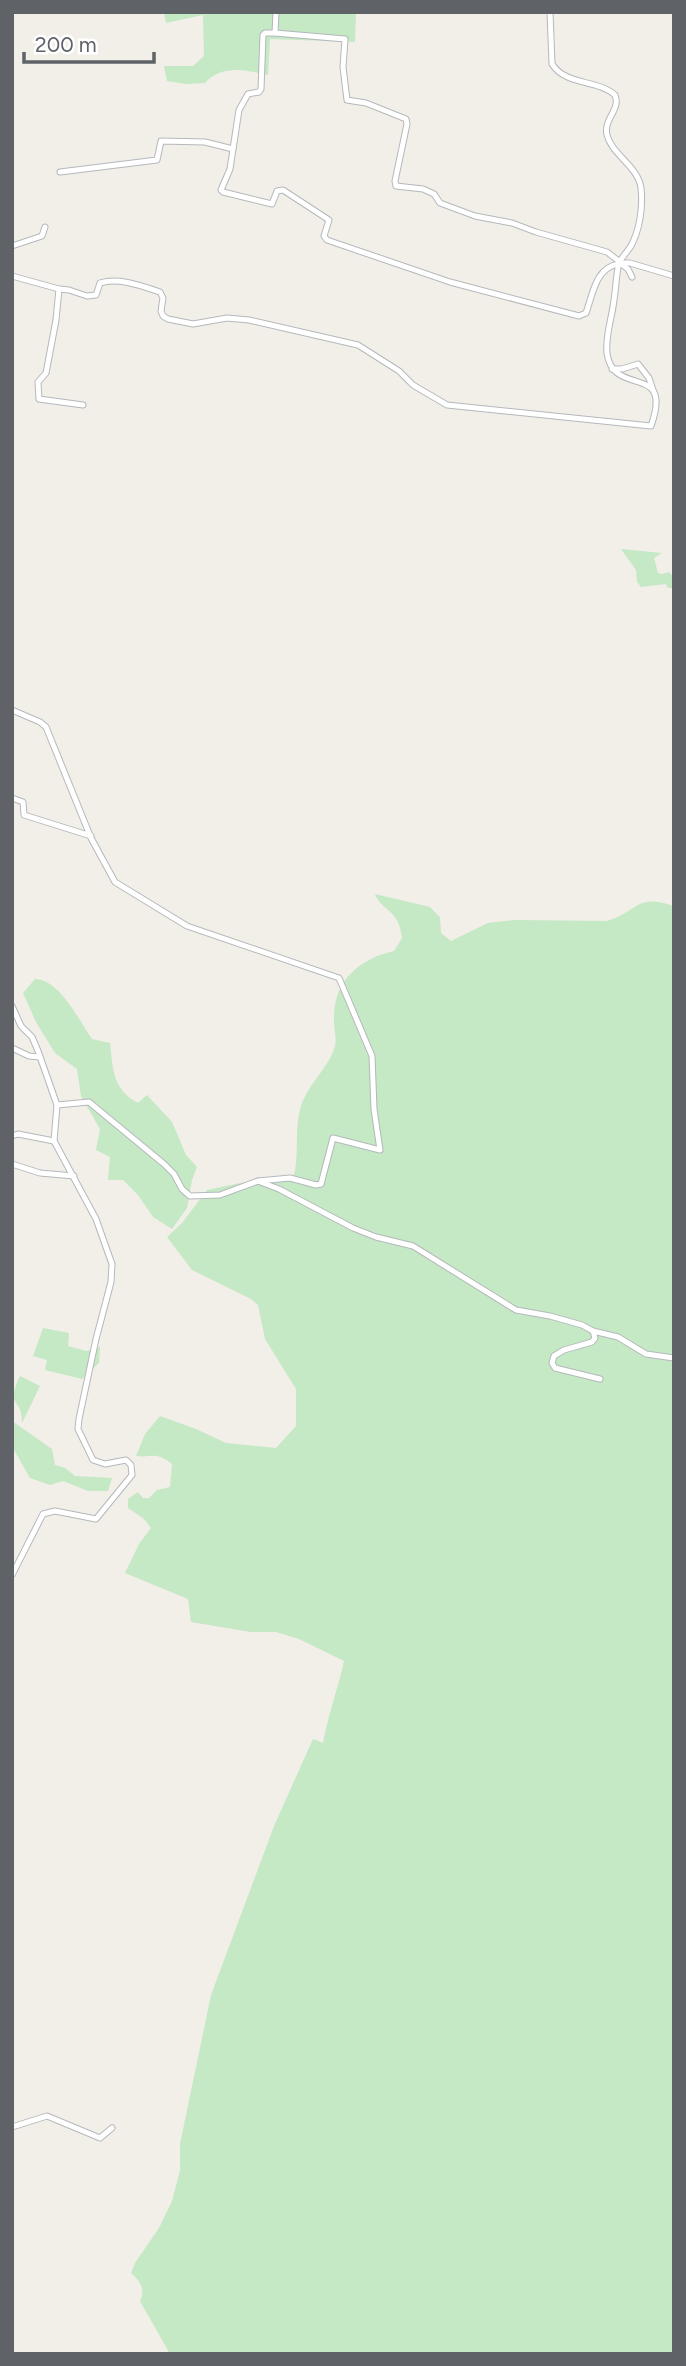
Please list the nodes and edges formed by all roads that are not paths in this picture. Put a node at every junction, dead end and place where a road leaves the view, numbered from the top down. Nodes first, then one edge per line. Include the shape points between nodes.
1 (276, 12) edge
2 (550, 12) edge
3 (275, 33) junction
4 (233, 149) junction
5 (60, 172) dead end
6 (45, 227) dead end
7 (12, 246) edge
8 (620, 263) junction
9 (12, 275) edge
10 (674, 276) edge
11 (632, 277) dead end
12 (59, 289) junction
13 (612, 369) junction
14 (653, 390) junction
15 (83, 405) dead end
16 (12, 710) edge
17 (12, 798) edge
18 (91, 836) junction
19 (12, 1006) edge
20 (12, 1048) edge
21 (40, 1057) junction
22 (57, 1105) junction
23 (12, 1136) edge
24 (54, 1141) junction
25 (12, 1164) edge
26 (74, 1176) junction
27 (258, 1181) junction
28 (593, 1331) junction
29 (674, 1357) edge
30 (600, 1379) dead end
31 (12, 1575) edge
32 (12, 2127) edge
33 (112, 2128) dead end

1 - 3 street
2 - 8 street via 554,68 611,91 617,99 606,132 639,182 641,197 636,234
3 - 4 street via 262,35 261,89 248,94 240,107
3 - 8 street via 345,39 347,100 368,103 407,121 396,186 423,189 440,203 475,216 607,252
4 - 5 street via 205,142 161,141 155,160
4 - 8 street via 222,192 272,204 277,191 283,190 329,220 325,239 450,282 582,316 603,270
6 - 7 street via 42,236
8 - 10 street
8 - 11 street
8 - 13 street via 607,340
9 - 12 street
12 - 14 street via 90,296 96,295 102,282 128,283 163,295 161,311 168,319 194,324 227,318 249,320 358,345 447,405 651,426 658,397
12 - 15 street via 57,320 37,396
13 - 14 street
13 - 14 street via 638,364
16 - 18 street via 46,727
17 - 18 street via 24,803 24,816
18 - 27 street via 115,882 187,926 307,965 341,981 372,1056 380,1150 332,1139 321,1184 289,1178
19 - 21 street
20 - 21 street
21 - 22 street
22 - 24 street
22 - 27 street via 89,1102 164,1164 190,1196 219,1195
23 - 24 street
24 - 26 street
25 - 26 street via 40,1173
26 - 31 street via 113,1267 78,1429 93,1460 105,1464 126,1460 132,1475 96,1519 55,1511 43,1514
27 - 28 street via 352,1228 413,1246 516,1310
28 - 29 street via 618,1337 646,1354
28 - 30 street via 592,1342 564,1350 552,1363 555,1368
32 - 33 street via 47,2116 101,2138

